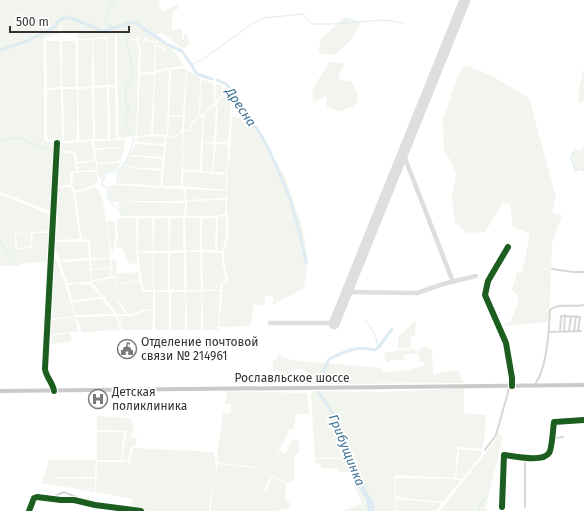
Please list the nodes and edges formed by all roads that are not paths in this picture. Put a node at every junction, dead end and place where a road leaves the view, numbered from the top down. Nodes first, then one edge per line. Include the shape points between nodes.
1 (57, 143) dead end
2 (508, 247) dead end
3 (552, 269) dead end
4 (584, 272) edge
5 (584, 305) edge
6 (565, 316) junction
7 (571, 316) junction
8 (576, 316) junction
9 (560, 331) junction
10 (569, 331) junction
11 (573, 331) junction
12 (549, 332) junction
13 (564, 332) junction
14 (534, 385) junction
15 (584, 385) edge
16 (510, 386) junction
17 (0, 391) edge
18 (54, 391) junction
19 (584, 420) edge
20 (563, 438) dead end
21 (551, 439) junction
22 (485, 450) dead end
23 (525, 457) junction
24 (55, 499) junction
25 (92, 504) junction
26 (502, 507) dead end
27 (525, 507) dead end
28 (115, 509) edge
29 (29, 511) edge
30 (141, 511) edge

1 - 18 street via 44,369
2 - 16 street via 488,281 485,295 506,343 512,378
3 - 4 street
5 - 12 street via 559,305 550,310
6 - 7 street
6 - 9 street via 561,316
6 - 13 street
7 - 8 street
7 - 10 street
8 - 11 street
8 - 11 street via 580,317 580,331
9 - 12 street
9 - 13 street
10 - 11 street
10 - 13 street
12 - 14 street via 543,370 540,379
14 - 15 main road, Рославльское шоссе
14 - 16 main road, Рославльское шоссе
16 - 18 main road, Рославльское шоссе
16 - 22 street via 496,435
17 - 18 main road, Рославльское шоссе
19 - 21 street via 554,422
20 - 21 street
21 - 23 street via 549,453 545,457
23 - 26 street via 504,455
23 - 27 street
24 - 25 street
24 - 25 street via 55,496 64,492
24 - 29 street via 34,498
25 - 28 street
28 - 30 street

